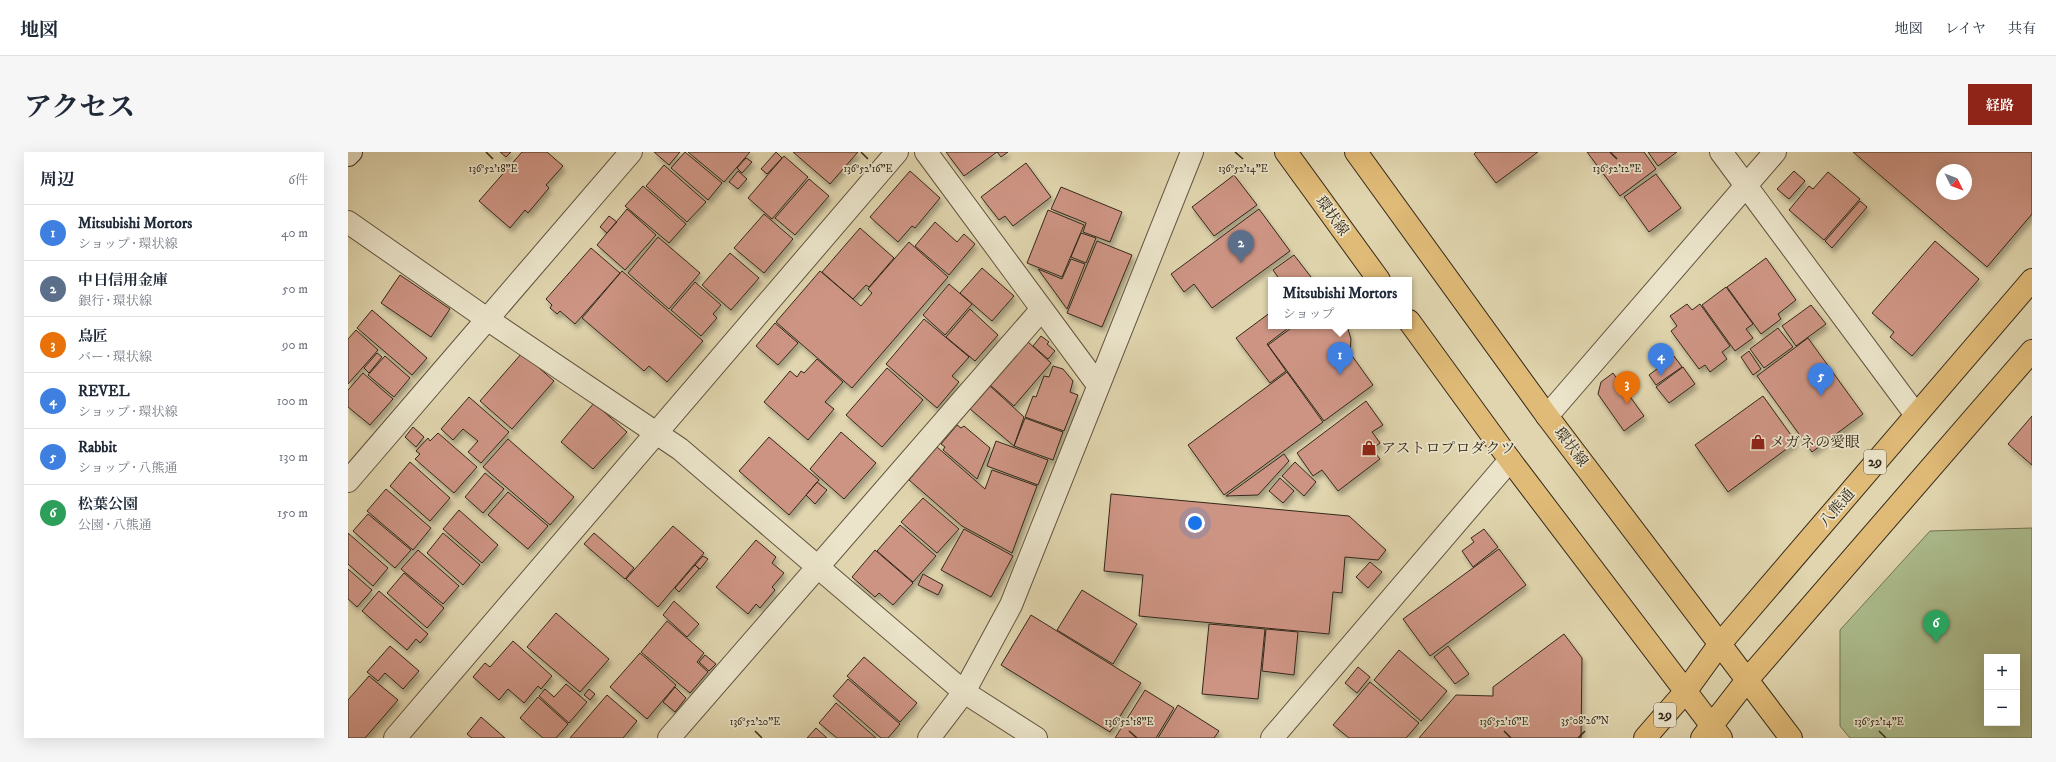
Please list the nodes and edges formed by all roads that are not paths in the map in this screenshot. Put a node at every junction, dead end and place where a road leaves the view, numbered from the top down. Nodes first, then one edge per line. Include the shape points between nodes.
1 (351, 152) edge
2 (631, 152) edge
3 (897, 152) edge
4 (926, 152) edge
5 (1192, 152) edge
6 (1286, 152) edge
7 (1356, 152) edge
8 (1721, 152) edge
9 (1774, 152) edge
10 (348, 156) edge
11 (1746, 185) junction
12 (348, 222) edge
13 (1377, 277) edge
14 (2032, 280) edge
15 (1042, 309) junction
16 (487, 319) junction
17 (1412, 325) edge
18 (2032, 351) edge
19 (1098, 386) junction
20 (1916, 415) junction
21 (1547, 416) junction
22 (657, 432) junction
23 (1510, 460) junction
24 (348, 481) edge
25 (818, 567) junction
26 (1719, 645) junction
27 (1747, 680) junction
28 (964, 692) junction
29 (1685, 692) junction
30 (1712, 734) edge
31 (395, 738) edge
32 (670, 738) edge
33 (929, 738) edge
34 (1036, 738) edge
35 (1272, 738) edge
36 (1645, 738) edge
37 (1791, 738) edge

1 - 10 street
2 - 16 street
3 - 22 street
4 - 15 street
5 - 19 street
6 - 13 main road, 環状線
7 - 21 main road, 環状線
8 - 11 street
9 - 11 street
11 - 20 street
11 - 21 street
12 - 16 street
14 - 20 main road, 八熊通 / 29
15 - 19 street
15 - 25 street
16 - 22 street
16 - 24 street
17 - 23 main road
18 - 27 main road
19 - 28 street via 1011,605
20 - 26 main road, 八熊通 / 29
21 - 26 main road, 環状線
22 - 25 street
22 - 31 street
23 - 29 main road
23 - 35 street
25 - 28 street
25 - 32 street
26 - 27 main road, 環状線
26 - 29 main road, 八熊通 / 29
27 - 30 main road
27 - 37 main road, 環状線
28 - 33 street
28 - 34 street
29 - 30 main road
29 - 36 main road, 八熊通 / 29

